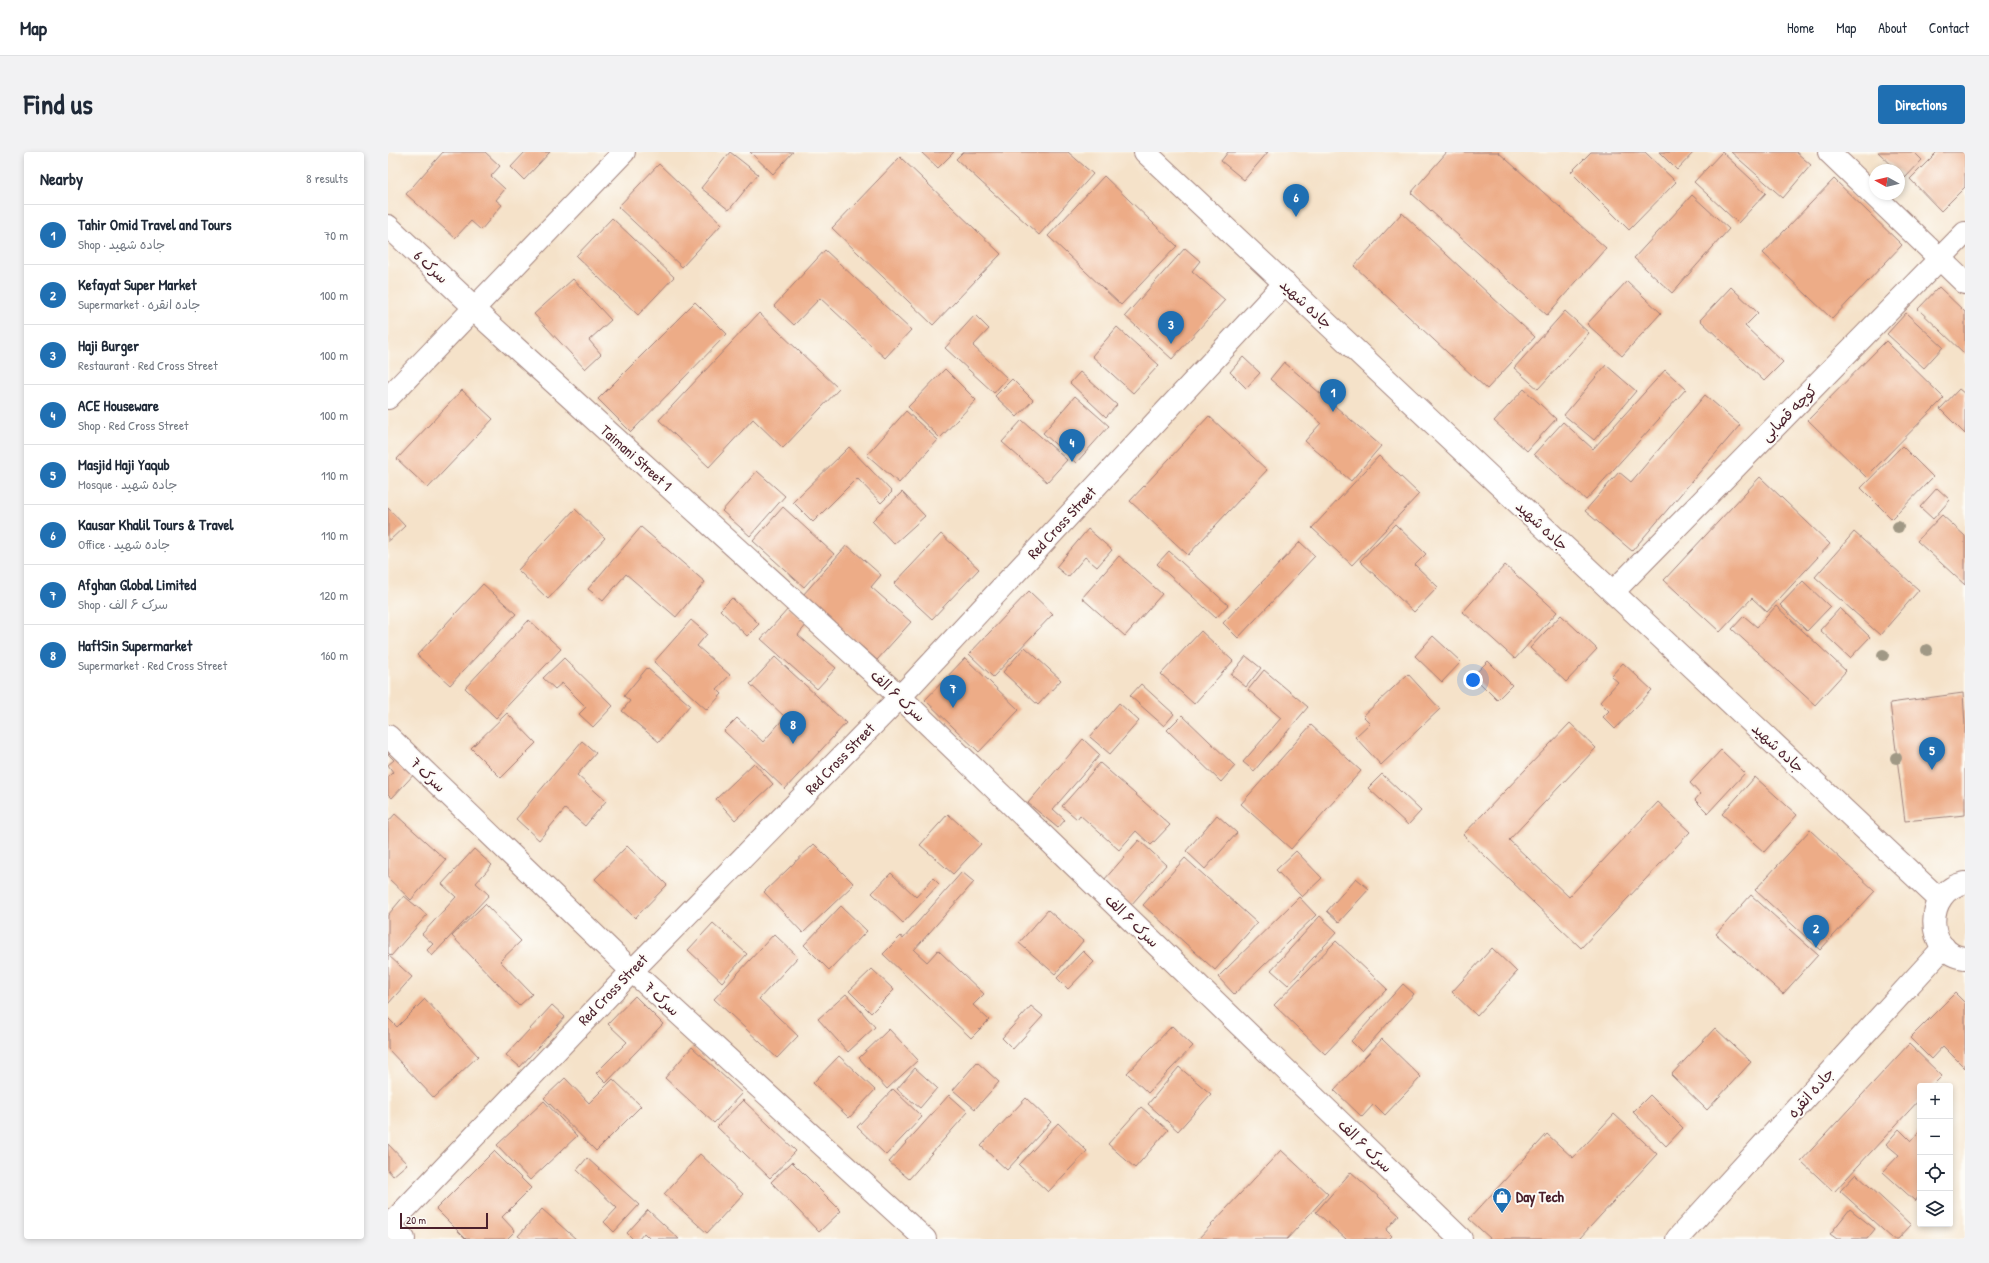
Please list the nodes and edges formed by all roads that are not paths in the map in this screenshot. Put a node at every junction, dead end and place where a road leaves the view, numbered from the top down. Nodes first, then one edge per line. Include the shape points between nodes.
1 (624, 152) edge
2 (1145, 152) edge
3 (1829, 152) edge
4 (388, 226) edge
5 (1965, 233) edge
6 (1940, 259) junction
7 (1285, 283) junction
8 (1965, 283) edge
9 (474, 308) junction
10 (388, 398) edge
11 (1613, 592) junction
12 (800, 606) joint
13 (900, 697) junction
14 (388, 736) edge
15 (1965, 883) edge
16 (1940, 899) junction
17 (1944, 947) junction
18 (1965, 958) edge
19 (632, 971) junction
20 (392, 1229) edge
21 (925, 1239) edge
22 (1461, 1239) edge
23 (1677, 1239) edge

1 - 9 street
2 - 7 street, جاده شهید
3 - 6 street
4 - 9 street, سرک 6
5 - 6 street, کوچه قصابی
6 - 8 street
6 - 11 street, کوچه قصابی
7 - 11 street, جاده شهید
7 - 13 street, Red Cross Street
9 - 10 street
9 - 12 street, Taimani Street 1
11 - 16 street, جاده شهید
12 - 13 street, سرک ۶ الف
13 - 19 street, Red Cross Street
13 - 22 street, سرک ۶ الف
14 - 19 street, سرک 7
15 - 16 street via 1948,890
16 - 17 street via 1934,911 1934,924 1937,936
17 - 18 street
17 - 23 street, جاده انقره
19 - 20 street, Red Cross Street
19 - 21 street, سرک 7

